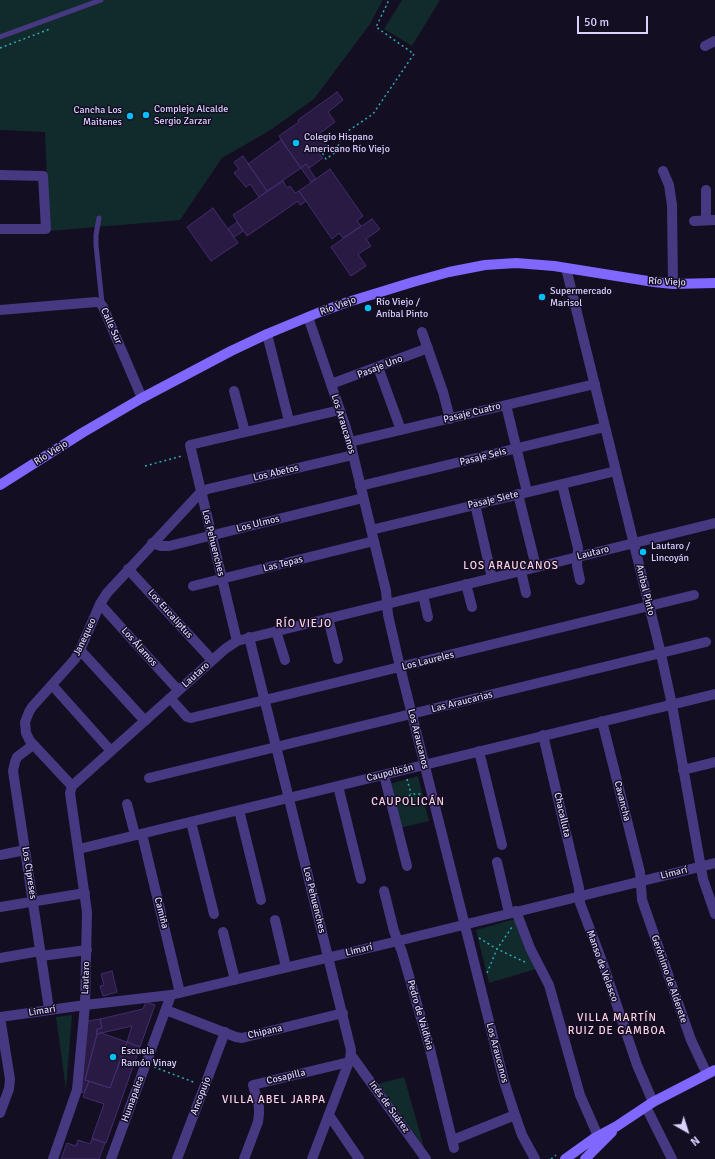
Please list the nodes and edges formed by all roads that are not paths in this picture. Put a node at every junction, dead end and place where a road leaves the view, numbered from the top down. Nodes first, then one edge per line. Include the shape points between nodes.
1 (101, 0) edge
2 (0, 37) edge
3 (715, 41) edge
4 (704, 46) dead end
5 (663, 172) dead end
6 (0, 175) edge
7 (706, 190) dead end
8 (99, 218) dead end
9 (694, 220) dead end
10 (710, 220) edge
11 (0, 229) edge
12 (566, 268) junction
13 (715, 283) edge
14 (673, 284) junction
15 (102, 304) junction
16 (0, 310) edge
17 (308, 318) junction
18 (422, 332) dead end
19 (267, 334) junction
20 (428, 348) junction
21 (378, 367) junction
22 (331, 384) junction
23 (595, 384) junction
24 (234, 391) dead end
25 (142, 398) junction
26 (506, 405) junction
27 (340, 410) junction
28 (450, 419) junction
29 (289, 421) junction
30 (605, 427) junction
31 (401, 430) junction
32 (245, 432) junction
33 (350, 442) junction
34 (516, 448) junction
35 (353, 455) junction
36 (616, 471) junction
37 (562, 484) junction
38 (0, 485) edge
39 (360, 486) junction
40 (201, 492) junction
41 (522, 493) junction
42 (363, 498) junction
43 (475, 504) junction
44 (715, 523) edge
45 (371, 530) junction
46 (212, 535) junction
47 (374, 541) junction
48 (634, 543) junction
49 (152, 544) junction
50 (577, 556) junction
51 (536, 567) junction
52 (128, 569) junction
53 (521, 570) junction
54 (492, 578) junction
55 (222, 579) junction
56 (580, 580) dead end
57 (466, 584) junction
58 (193, 586) dead end
59 (526, 593) dead end
60 (423, 595) junction
61 (694, 595) dead end
62 (100, 604) junction
63 (387, 604) junction
64 (649, 606) junction
65 (472, 607) dead end
66 (428, 617) dead end
67 (328, 618) junction
68 (276, 631) junction
69 (249, 637) junction
70 (237, 641) junction
71 (706, 642) dead end
72 (80, 650) junction
73 (661, 654) junction
74 (338, 658) dead end
75 (212, 660) junction
76 (285, 660) dead end
77 (400, 667) junction
78 (52, 685) junction
79 (178, 690) junction
80 (715, 694) edge
81 (170, 698) junction
82 (265, 700) junction
83 (672, 705) junction
84 (412, 714) junction
85 (145, 721) junction
86 (602, 721) junction
87 (543, 735) junction
88 (33, 745) junction
89 (277, 747) junction
90 (111, 751) junction
91 (479, 751) junction
92 (715, 762) edge
93 (424, 764) junction
94 (683, 770) junction
95 (384, 774) junction
96 (149, 778) dead end
97 (72, 786) junction
98 (338, 786) junction
99 (289, 798) junction
100 (127, 804) dead end
101 (239, 810) junction
102 (191, 822) junction
103 (138, 835) junction
104 (502, 844) dead end
105 (78, 849) junction
106 (25, 850) junction
107 (0, 855) edge
108 (497, 862) dead end
109 (715, 863) edge
110 (407, 866) dead end
111 (701, 866) junction
112 (361, 879) dead end
113 (640, 881) junction
114 (384, 891) dead end
115 (85, 893) junction
116 (579, 896) junction
117 (261, 900) dead end
118 (33, 902) junction
119 (0, 907) edge
120 (214, 914) dead end
121 (514, 914) junction
122 (715, 914) edge
123 (275, 920) dead end
124 (465, 927) junction
125 (223, 932) dead end
126 (398, 941) junction
127 (86, 950) junction
128 (41, 954) junction
129 (329, 957) junction
130 (0, 958) edge
131 (286, 967) junction
132 (235, 980) junction
133 (176, 994) junction
134 (85, 1004) junction
135 (49, 1009) junction
136 (166, 1010) junction
137 (343, 1013) junction
138 (0, 1017) edge
139 (225, 1032) junction
140 (350, 1059) junction
141 (711, 1072) edge
142 (5, 1080) edge
143 (649, 1104) junction
144 (0, 1113) edge
145 (329, 1115) junction
146 (515, 1115) junction
147 (617, 1126) junction
148 (598, 1136) junction
149 (53, 1159) edge
150 (111, 1159) edge
151 (177, 1159) edge
152 (244, 1159) edge
153 (312, 1159) edge
154 (359, 1159) edge
155 (426, 1159) edge
156 (535, 1159) edge
157 (565, 1159) edge
158 (585, 1159) edge
159 (672, 1159) edge

1 - 2 lane
3 - 4 street
5 - 14 street via 669,185 672,205
6 - 11 street via 43,176 46,229
7 - 10 street
8 - 15 lane via 96,245
9 - 10 street
12 - 14 main road, Río Viejo
12 - 17 main road, Río Viejo via 542,264 501,263 449,272 348,302
12 - 23 street, Aníbal Pinto
13 - 14 main road, Río Viejo
15 - 16 street, Calle Sur via 96,302
15 - 25 street, Calle Sur
17 - 19 main road, Río Viejo
17 - 22 street, Los Araucanos
18 - 20 street
19 - 25 main road, Río Viejo
19 - 29 street
20 - 21 street, Pasaje Uno
20 - 28 street
21 - 22 street, Pasaje Uno
21 - 31 street
22 - 27 street, Los Araucanos
23 - 26 street, Pasaje Cuatro
23 - 30 street, Aníbal Pinto
24 - 32 street
25 - 38 main road, Río Viejo
26 - 28 street, Pasaje Cuatro
26 - 34 street
27 - 29 street
27 - 33 street, Los Araucanos
28 - 31 street, Pasaje Cuatro
29 - 32 street
30 - 34 street, Pasaje Seis
30 - 36 street, Aníbal Pinto
31 - 33 street, Pasaje Cuatro
32 - 40 street, Los Pehuenches via 191,449
33 - 35 street, Los Araucanos
34 - 39 street, Pasaje Seis
34 - 41 street
35 - 39 street, Los Araucanos
35 - 40 street, Los Abetos
36 - 37 street, Pasaje Siete
36 - 48 street, Aníbal Pinto
37 - 41 street, Pasaje Siete
37 - 50 street via 578,548
39 - 42 street, Los Araucanos
40 - 46 street, Los Pehuenches
40 - 49 street, Janequeo
41 - 43 street, Pasaje Siete
41 - 51 street
42 - 45 street, Los Araucanos
42 - 46 street, Los Ulmos
43 - 45 street, Pasaje Siete
43 - 54 street
44 - 48 street, Lautaro
45 - 47 street, Los Araucanos
46 - 49 street, Los Ulmos via 165,546
46 - 55 street, Los Pehuenches
47 - 55 street, Las Tepas
47 - 63 street, Los Araucanos
48 - 50 street, Lautaro
48 - 64 street, Aníbal Pinto
49 - 52 street, Janequeo
50 - 51 street, Lautaro
50 - 56 street
51 - 53 street, Lautaro
52 - 62 street, Janequeo via 106,593
52 - 75 street, Los Eucaliptus
53 - 54 street, Lautaro
53 - 59 street
54 - 57 street, Lautaro
55 - 58 street, Las Tepas
55 - 70 street, Los Pehuenches
57 - 60 street, Lautaro
57 - 65 street
60 - 63 street, Lautaro
60 - 66 street
61 - 64 street, Los Laureles
62 - 72 street, Janequeo
62 - 79 street, Los Álamos
63 - 67 street, Lautaro
63 - 77 street, Los Araucanos
64 - 73 street, Aníbal Pinto
64 - 77 street, Los Laureles
67 - 68 street, Lautaro
67 - 74 street
68 - 69 street, Lautaro
68 - 76 street
69 - 70 street, Lautaro
69 - 82 street, Los Pehuenches
70 - 75 street, Lautaro
71 - 73 street, Las Araucarias
72 - 78 street, Janequeo
72 - 85 street
73 - 83 street, Aníbal Pinto
73 - 84 street, Las Araucarias
75 - 79 street, Lautaro
77 - 82 street, Los Laureles
77 - 84 street, Los Araucanos
78 - 88 street, Janequeo via 26,717 26,733
78 - 90 street
79 - 81 street, Lautaro
80 - 83 street, Caupolicán
81 - 82 street, Los Laureles via 191,718
81 - 85 street, Lautaro
82 - 89 street, Los Pehuenches
83 - 86 street, Caupolicán
83 - 94 street, Aníbal Pinto
84 - 89 street, Las Araucarias
84 - 93 street, Los Araucanos
85 - 90 street, Lautaro
86 - 87 street, Caupolicán
86 - 113 street, Cavancha via 640,872
87 - 91 street, Caupolicán
87 - 116 street, Chacalluta
88 - 97 street, Janequeo
88 - 106 street, Los Cipreses via 17,758 13,766
89 - 96 street, Las Araucarias
89 - 99 street, Los Pehuenches
90 - 97 street, Lautaro
91 - 93 street, Caupolicán
91 - 104 street
92 - 94 street
93 - 95 street, Caupolicán
93 - 124 street, Los Araucanos
94 - 111 street, Aníbal Pinto
95 - 98 street, Caupolicán
95 - 110 street
97 - 105 street, Lautaro via 70,793
98 - 99 street, Caupolicán
98 - 112 street
99 - 101 street, Caupolicán
99 - 129 street, Los Pehuenches
100 - 103 street
101 - 102 street, Caupolicán
101 - 117 street
102 - 103 street, Caupolicán
102 - 120 street
103 - 105 street, Caupolicán
103 - 133 street, Camiña
105 - 115 street, Lautaro
106 - 107 street
106 - 118 street, Los Cipreses
108 - 121 street
109 - 111 street, Limarí
111 - 113 street, Limarí
111 - 122 street, Aníbal Pinto
113 - 116 street, Limarí
113 - 141 street, Gerónimo de Alderete via 642,900 683,1020 691,1040
114 - 126 street, Pedro de Valdivia
115 - 118 street
115 - 127 street, Lautaro
116 - 121 street, Limarí
116 - 143 street, Manso de Velasco
118 - 119 street
118 - 128 street, Los Cipreses
121 - 124 street, Limarí
121 - 148 street via 548,985 580,1095
123 - 131 street
124 - 126 street, Limarí
124 - 146 street, Los Araucanos
125 - 132 street
126 - 129 street, Limarí
126 - 146 street, Pedro de Valdivia via 430,1049 453,1144
127 - 128 street
127 - 134 street, Lautaro
128 - 130 street
128 - 135 street, Los Cipreses
129 - 131 street, Limarí
129 - 137 street, Los Pehuenches
131 - 132 street, Limarí
132 - 133 street, Limarí
133 - 134 street, Limarí
133 - 136 street, Humapalca
134 - 135 street, Limarí
134 - 149 street, Lautaro via 77,1090
135 - 138 street, Limarí
136 - 139 street, Chipana
136 - 150 street, Humapalca
137 - 139 street, Chipana via 242,1038
137 - 140 street, Los Pehuenches via 350,1045
138 - 142 street
139 - 151 street, Ancopujo
140 - 145 street, Los Pehuenches
140 - 152 street, Cosapilla via 252,1085 260,1114
140 - 155 street, Inés de Suárez
141 - 143 main road
142 - 144 street via 9,1089
143 - 147 main road
143 - 159 street, Manso de Velasco
145 - 153 street, Los Pehuenches
145 - 154 street
146 - 156 street, Los Araucanos
147 - 148 main road
147 - 158 main road
148 - 157 main road

